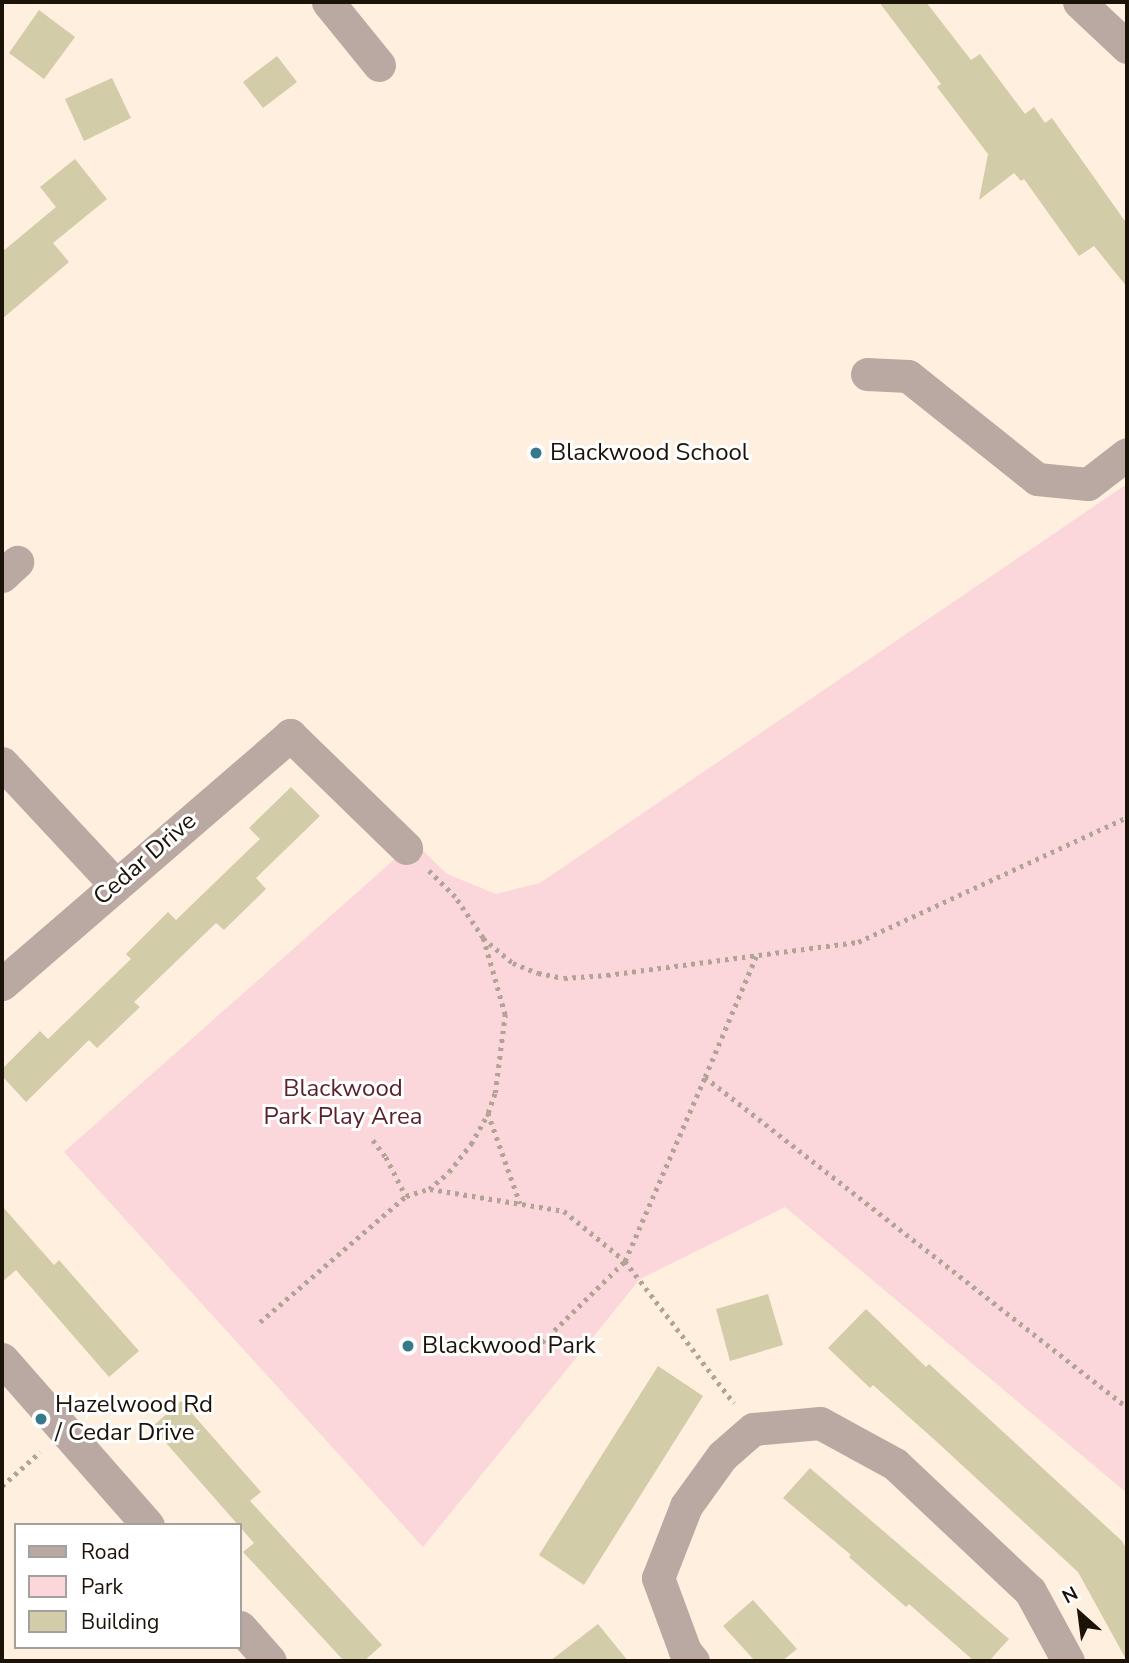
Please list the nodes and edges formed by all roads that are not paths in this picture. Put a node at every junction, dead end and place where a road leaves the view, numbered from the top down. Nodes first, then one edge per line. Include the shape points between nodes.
1 (328, 2) edge
2 (1079, 2) edge
3 (1127, 46) edge
4 (379, 65) dead end
5 (867, 374) dead end
6 (1127, 454) edge
7 (2, 764) edge
8 (406, 848) road end
9 (114, 884) junction
10 (2, 985) edge
11 (2, 1359) edge
12 (146, 1523) edge
13 (242, 1629) edge
14 (270, 1661) edge
15 (693, 1661) edge
16 (1069, 1661) edge

1 - 4 street
2 - 3 street
5 - 6 street via 908,376 1037,479 1088,484
7 - 9 street
8 - 9 street, Cedar Drive via 290,735
9 - 10 street, Cedar Drive
11 - 12 street
13 - 14 street
15 - 16 street via 658,1578 686,1506 722,1456 754,1429 820,1423 895,1464 1030,1591

